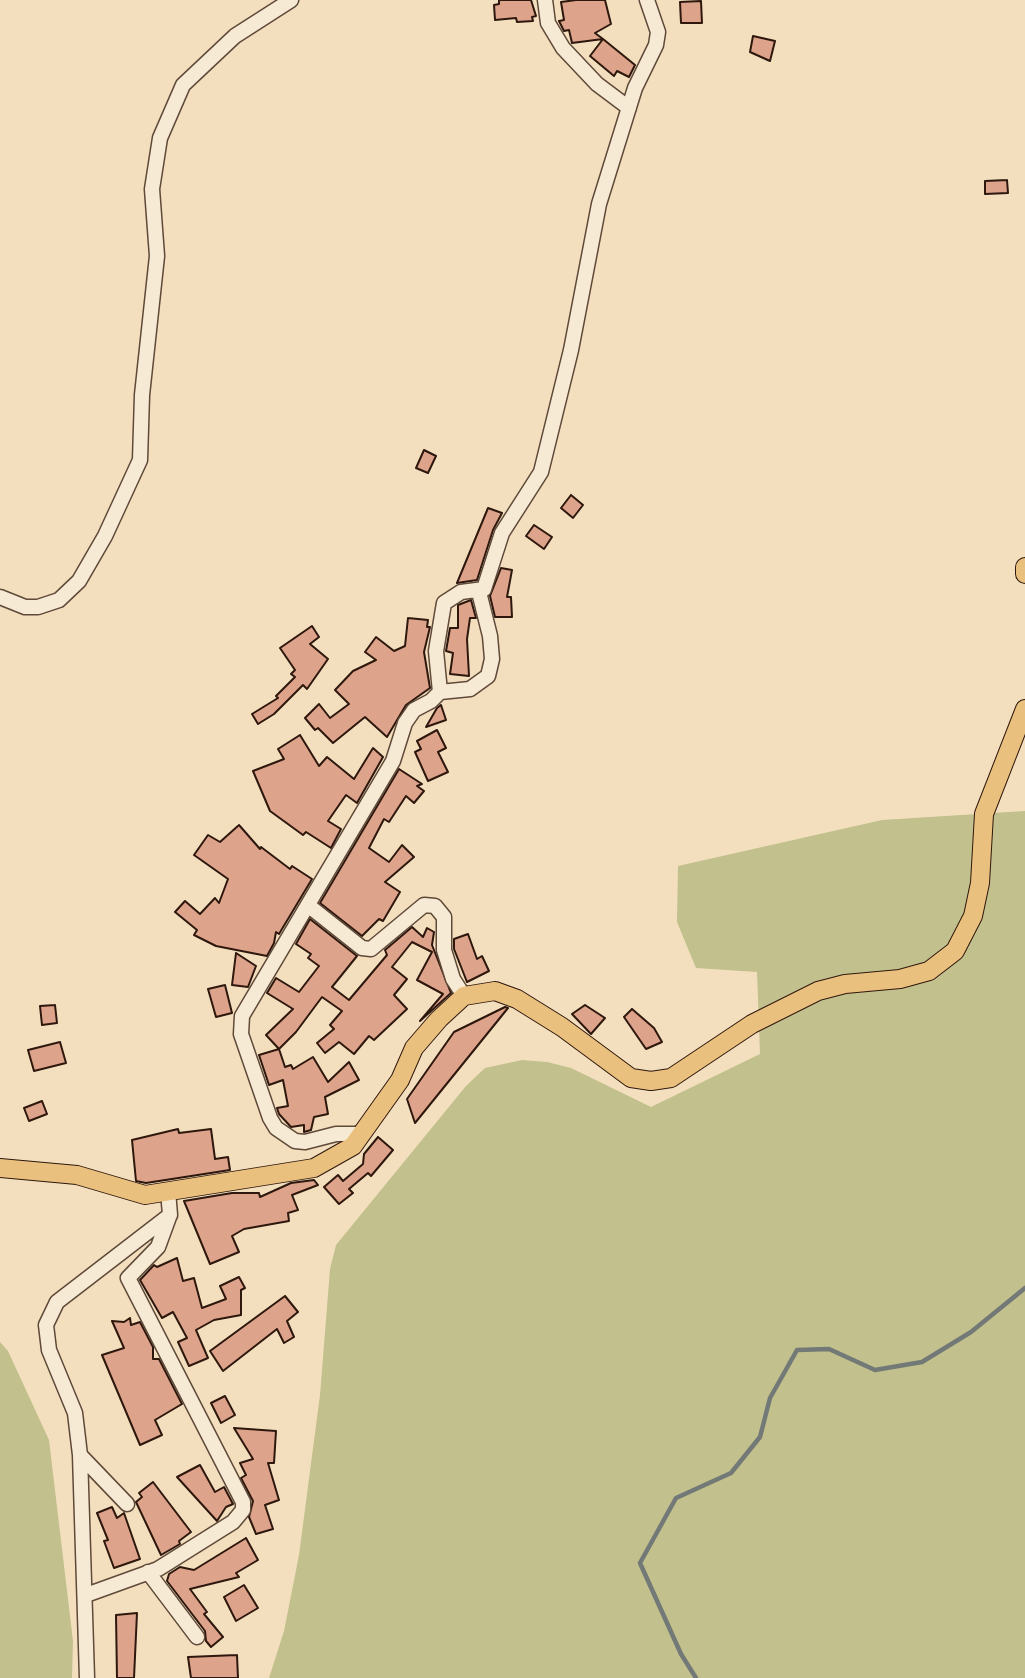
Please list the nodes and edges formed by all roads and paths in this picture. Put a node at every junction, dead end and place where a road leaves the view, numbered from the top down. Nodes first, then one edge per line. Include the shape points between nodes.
1 (291, 0) edge
2 (545, 0) edge
3 (647, 0) edge
4 (629, 108) junction
5 (1025, 567) edge
6 (1025, 574) edge
7 (479, 592) junction
8 (0, 597) edge
9 (440, 692) junction
10 (1025, 709) edge
11 (309, 906) junction
12 (464, 996) junction
13 (363, 1134) junction
14 (0, 1168) edge
15 (168, 1191) junction
16 (170, 1215) junction
17 (80, 1455) junction
18 (127, 1504) dead end
19 (148, 1572) junction
20 (86, 1595) junction
21 (197, 1637) dead end
22 (87, 1678) edge

1 - 8 street via 235,36 183,85 160,138 152,188 157,256 140,460 105,537 79,581 59,600 25,607
2 - 4 street via 548,23 563,48 597,84
3 - 4 street via 658,32 656,45
4 - 7 street via 599,204 541,472 502,533 486,586
5 - 6 main road
7 - 9 street via 461,592 444,603 436,651
7 - 9 street via 490,636 488,676 470,689
9 - 11 street via 414,710 405,723 393,761
10 - 12 main road via 984,814 973,916 955,951 929,971 818,991 784,1005 671,1078 651,1081 631,1078 517,999 495,991
11 - 12 street via 362,948 371,949 424,905 435,906 444,916 444,950
11 - 13 street via 242,1016 241,1034 276,1128 305,1142 336,1134
12 - 13 main road via 414,1048 400,1080
13 - 15 main road via 341,1155 314,1168
14 - 15 main road via 77,1175 145,1195
15 - 16 street
16 - 17 street via 65,1295 51,1311 46,1337 75,1413
16 - 19 street via 158,1247 128,1278 243,1502 243,1510 233,1522
17 - 18 street
17 - 20 street
19 - 20 street
19 - 21 street
20 - 22 street

